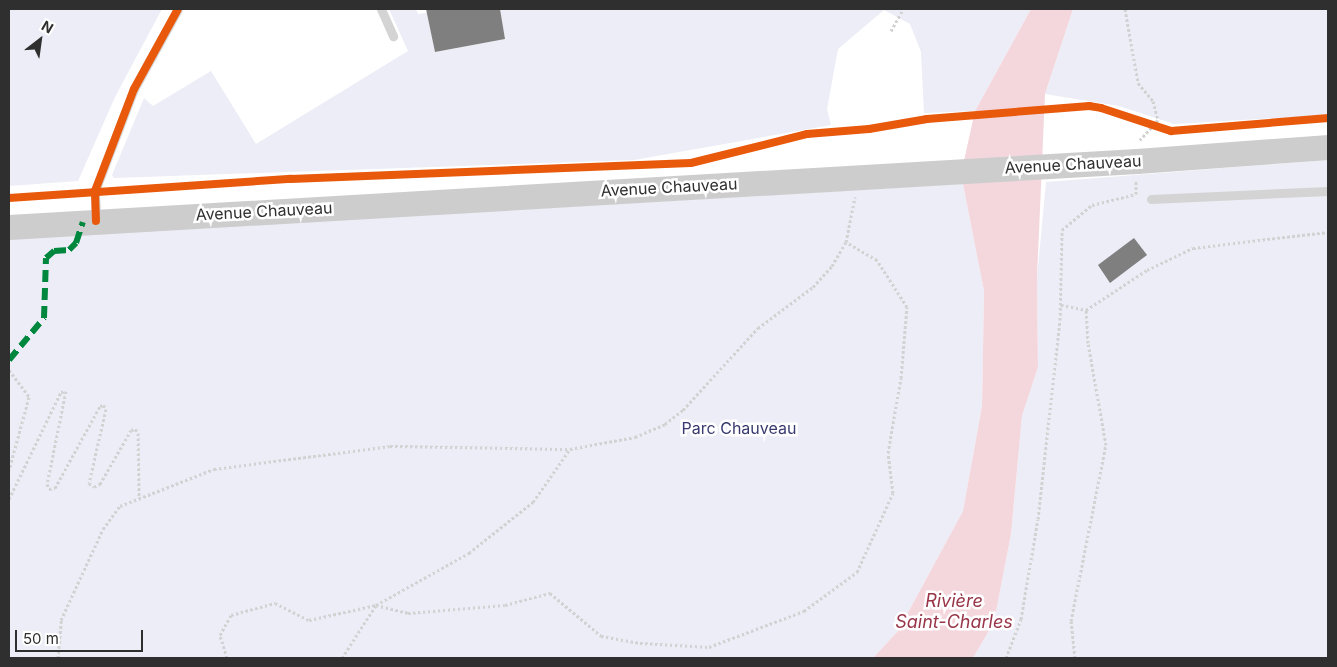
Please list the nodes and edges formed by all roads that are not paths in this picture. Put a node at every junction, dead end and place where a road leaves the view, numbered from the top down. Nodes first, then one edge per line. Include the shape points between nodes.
1 (178, 9) edge
2 (381, 9) edge
3 (393, 36) dead end
4 (1328, 147) edge
5 (1328, 191) edge
6 (1151, 199) dead end
7 (96, 221) junction
8 (9, 227) edge

1 - 7 lane via 134,89 95,191
2 - 3 lane
4 - 7 main road, Avenue Chauveau
5 - 6 lane
7 - 8 main road, Avenue Chauveau

